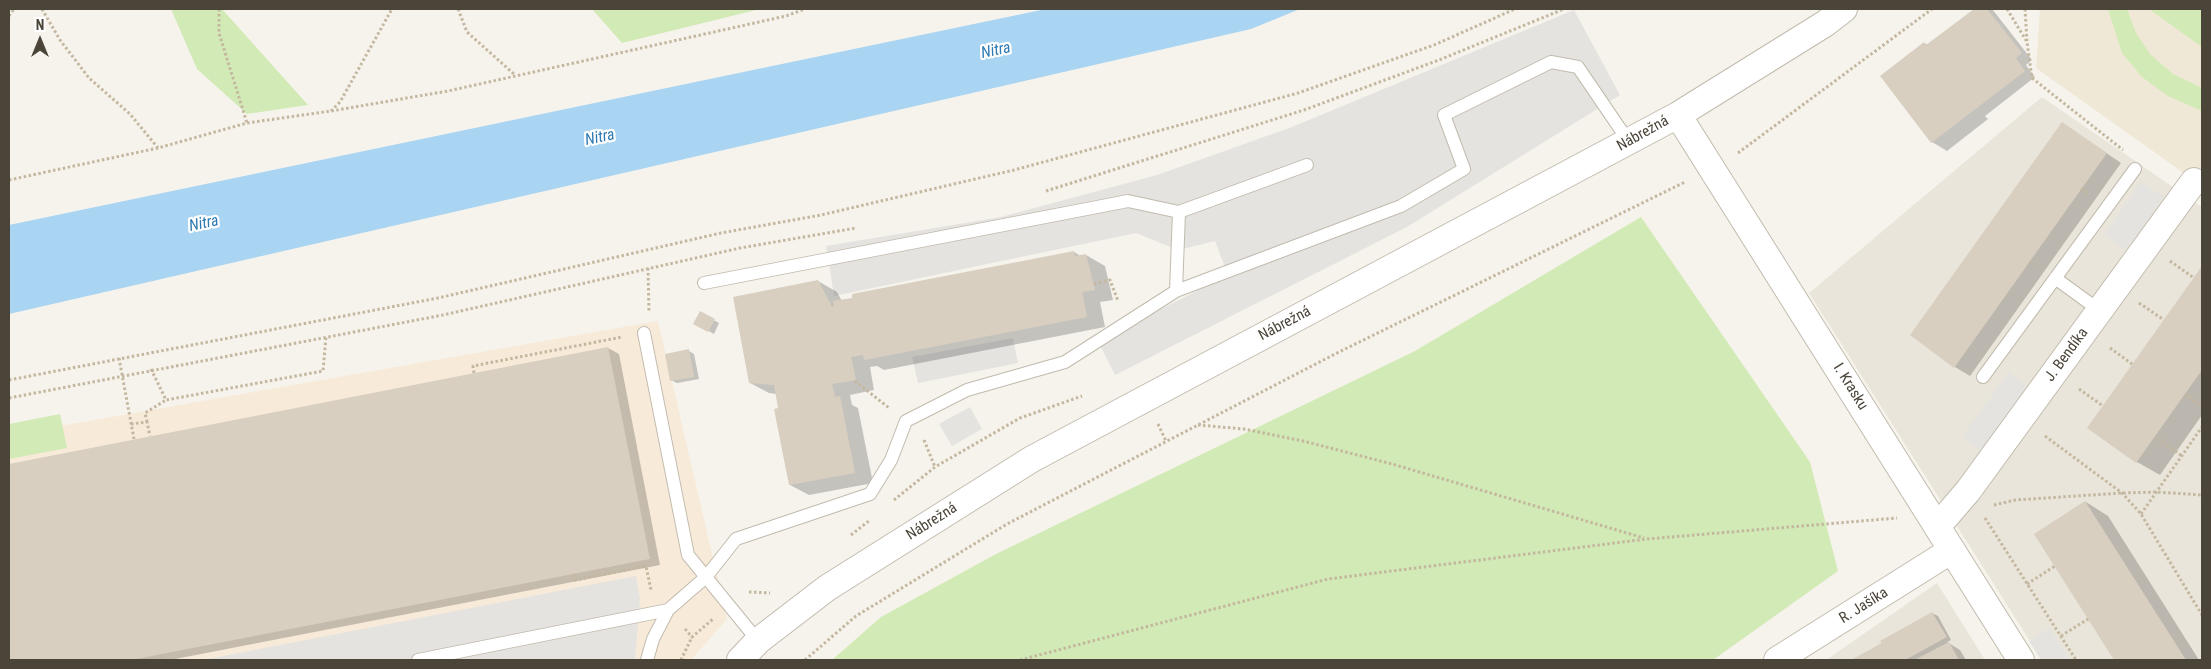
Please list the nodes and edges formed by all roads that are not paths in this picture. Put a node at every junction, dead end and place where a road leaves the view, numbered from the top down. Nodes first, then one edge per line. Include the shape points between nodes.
1 (1844, 9) edge
2 (1678, 115) junction
3 (1629, 142) junction
4 (1307, 165) dead end
5 (2135, 169) road end
6 (2198, 176) edge
7 (1178, 212) junction
8 (2055, 278) junction
9 (704, 283) dead end
10 (1176, 291) junction
11 (2099, 310) junction
12 (644, 333) road end
13 (1983, 378) dead end
14 (1934, 521) junction
15 (1952, 550) junction
16 (706, 577) junction
17 (668, 610) junction
18 (758, 641) junction
19 (418, 660) edge
20 (647, 660) edge
21 (740, 660) edge
22 (1777, 660) edge
23 (2021, 660) edge

1 - 2 street, Nábrežná
2 - 3 street, Nábrežná
2 - 14 street, I. Krasku
3 - 10 lane via 1578,67 1551,62 1444,115 1464,169 1401,206
3 - 18 street, Nábrežná via 1032,459 827,588
4 - 7 lane
5 - 8 lane
6 - 11 street, J. Bendíka
7 - 9 lane via 1128,201
7 - 10 lane
8 - 11 lane
8 - 13 lane
10 - 16 lane via 1065,362 967,390 906,421 891,460 870,494 736,539
11 - 14 street, J. Bendíka via 2020,418 1973,500
12 - 16 lane via 688,555
14 - 15 street, I. Krasku
15 - 22 street, R. Jašíka
15 - 23 street, I. Krasku
16 - 17 lane
16 - 18 lane
17 - 19 lane
17 - 20 lane via 653,639
18 - 21 street, Nábrežná

